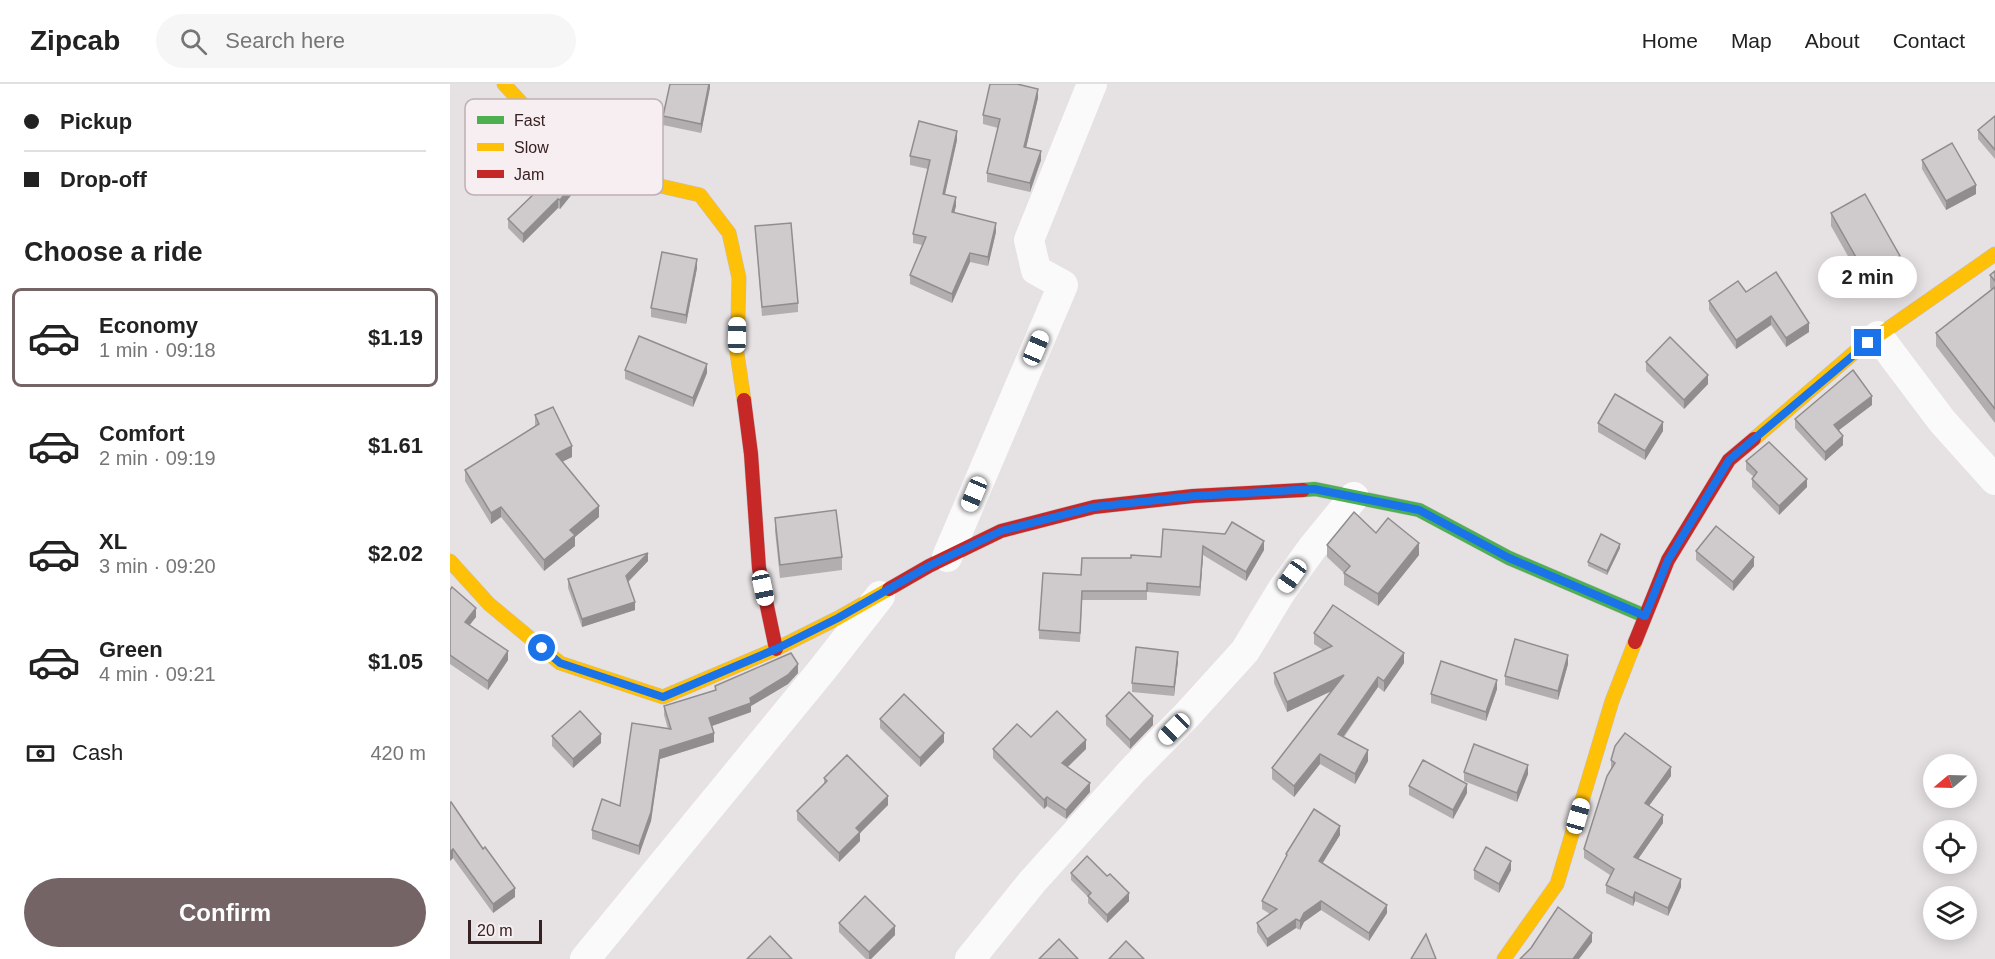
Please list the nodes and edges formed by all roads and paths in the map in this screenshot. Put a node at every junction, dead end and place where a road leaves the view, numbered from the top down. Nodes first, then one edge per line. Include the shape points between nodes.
1 (504, 84) edge
2 (1092, 84) edge
3 (518, 99) edge
4 (663, 187) edge
5 (1995, 254) edge
6 (1878, 336) junction
7 (1995, 480) edge
8 (1354, 497) junction
9 (947, 557) junction
10 (450, 561) edge
11 (882, 593) junction
12 (1645, 616) junction
13 (776, 649) junction
14 (585, 959) edge
15 (970, 959) edge
16 (1504, 959) edge

1 - 3 street
2 - 9 street via 1029,240 1036,270 1063,285
4 - 13 street via 700,195 729,233 739,278 737,353 751,454 759,568
5 - 6 street
6 - 7 street via 1942,421
6 - 12 street via 1729,460 1668,560
8 - 9 street via 1314,489 1094,507 1001,531
8 - 12 street via 1419,510 1509,558
8 - 15 street via 1288,582 1245,651 1032,882
9 - 11 street
10 - 13 street via 489,604 560,663 663,697
11 - 13 street
11 - 14 street
12 - 16 street via 1612,701 1557,884

